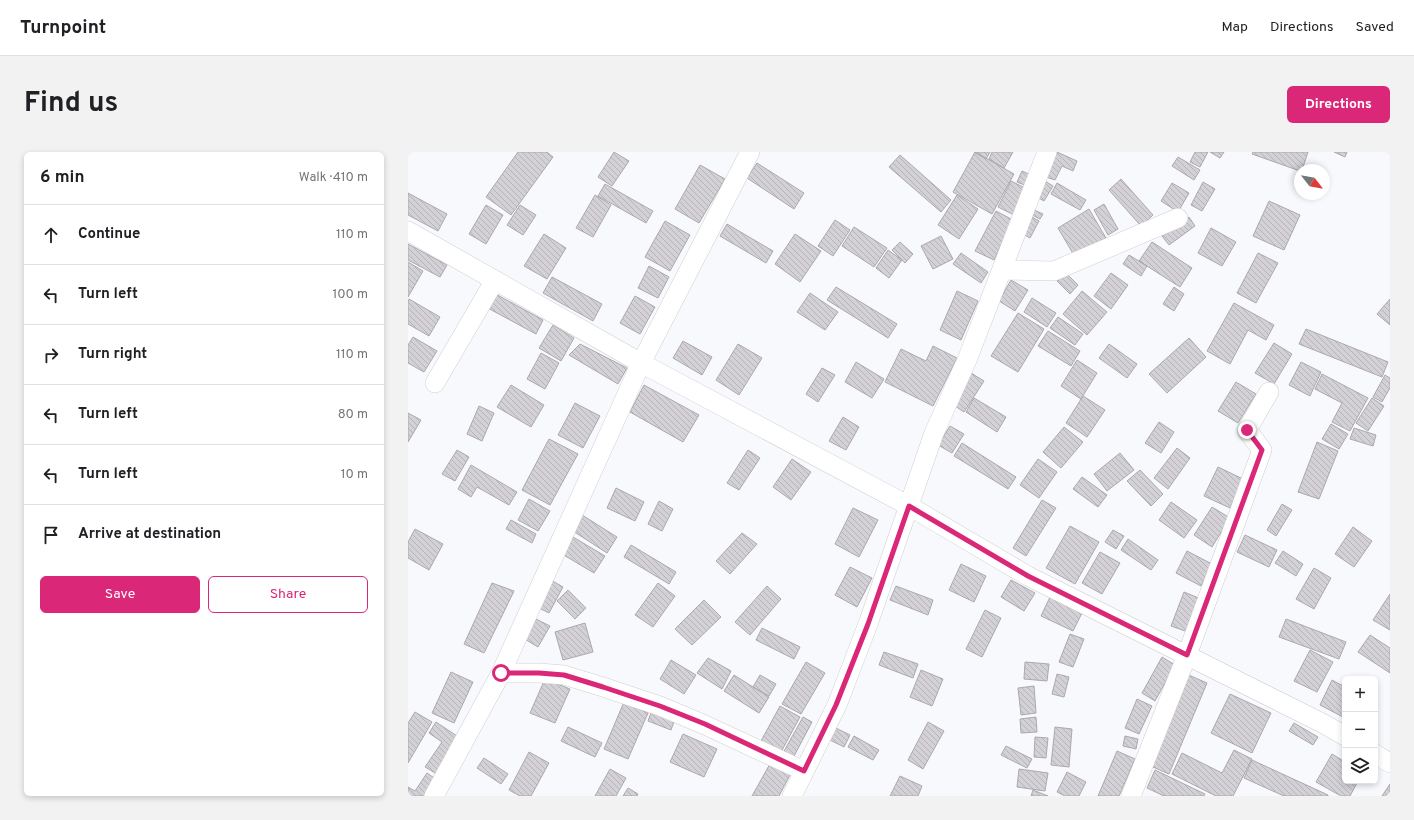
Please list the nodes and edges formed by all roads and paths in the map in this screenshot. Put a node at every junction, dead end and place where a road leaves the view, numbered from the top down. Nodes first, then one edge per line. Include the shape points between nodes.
1 (750, 152) edge
2 (1047, 152) edge
3 (1178, 218) dead end
4 (408, 231) edge
5 (1002, 270) junction
6 (495, 280) junction
7 (640, 363) junction
8 (435, 383) dead end
9 (1269, 392) dead end
10 (909, 506) junction
11 (1187, 655) junction
12 (501, 673) junction
13 (1342, 734) edge
14 (1378, 756) edge
15 (1390, 763) edge
16 (804, 771) junction
17 (434, 796) edge
18 (792, 796) edge
19 (1131, 796) edge

1 - 7 street
2 - 5 street
3 - 5 street via 1054,271
4 - 6 street
5 - 10 street via 967,360 934,433
6 - 7 street
6 - 8 street
7 - 10 street
7 - 12 street
9 - 11 street via 1247,430 1262,450
10 - 11 street via 1028,576
10 - 16 street via 868,624 836,705
11 - 13 street
11 - 19 street
12 - 16 street via 564,675 603,687 705,724
12 - 17 street
14 - 15 street
16 - 18 street

